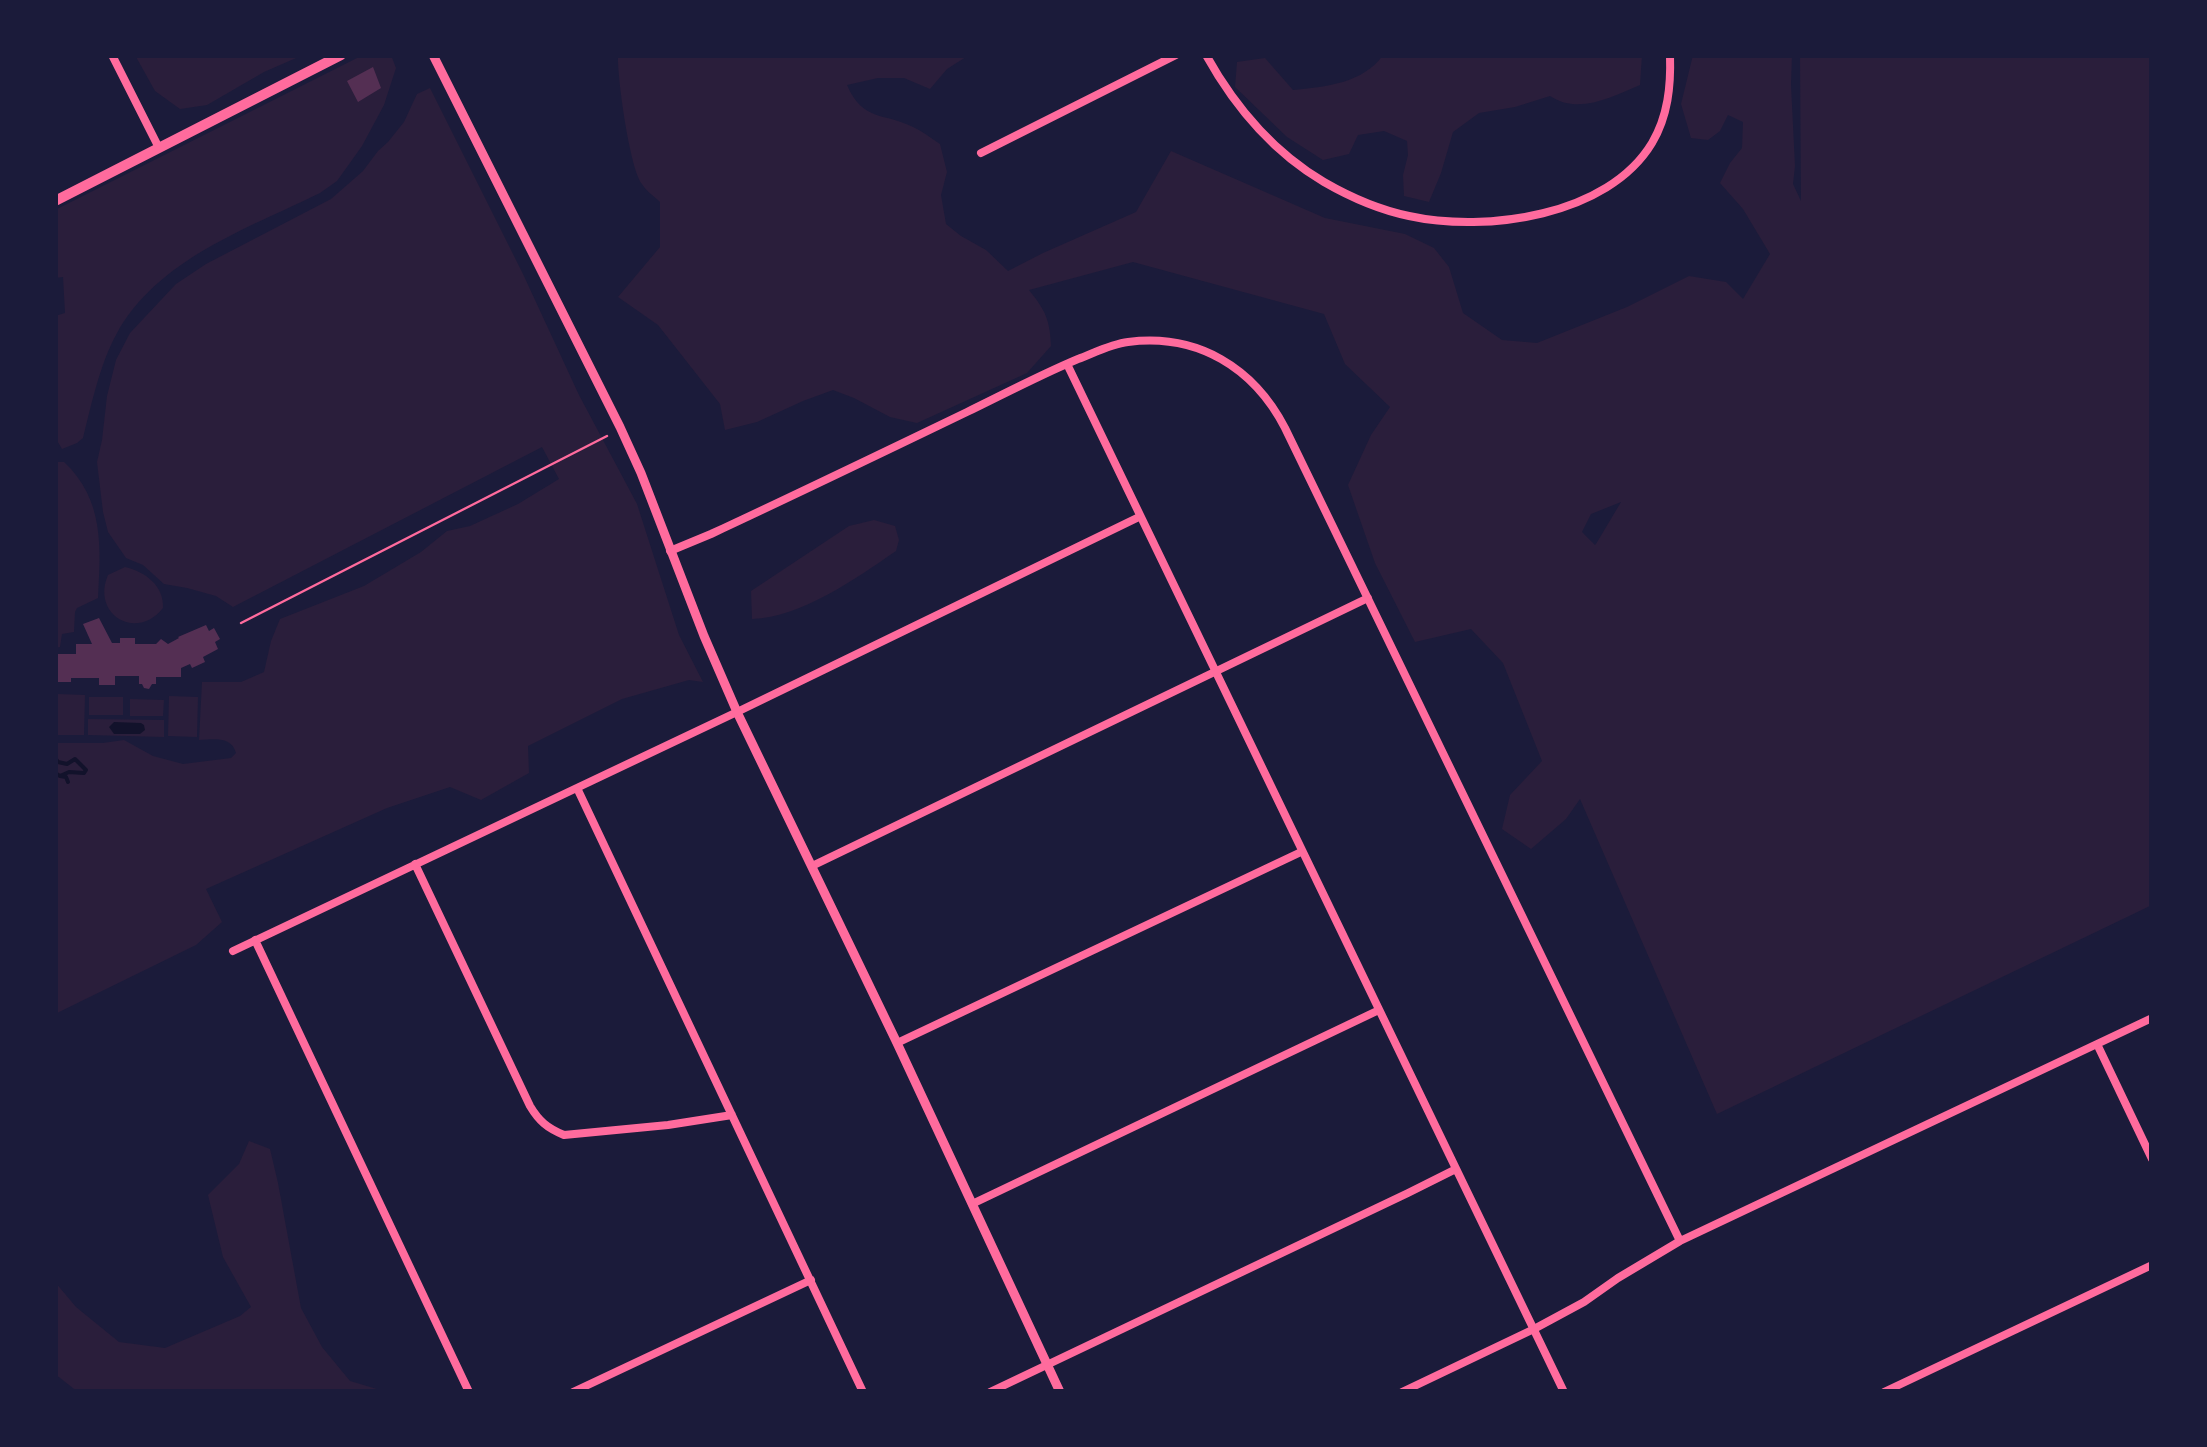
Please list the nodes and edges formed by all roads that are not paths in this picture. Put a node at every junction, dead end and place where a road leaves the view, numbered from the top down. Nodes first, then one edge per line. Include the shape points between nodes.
1 (112, 55) edge
2 (340, 55) edge
3 (434, 55) edge
4 (1176, 55) edge
5 (1206, 55) edge
6 (1670, 55) edge
7 (159, 148) junction
8 (980, 153) dead end
9 (55, 201) edge
10 (1067, 364) junction
11 (1140, 517) junction
12 (670, 551) junction
13 (1368, 598) junction
14 (1216, 672) junction
15 (738, 712) junction
16 (577, 788) junction
17 (1301, 852) junction
18 (415, 864) junction
19 (812, 866) junction
20 (255, 940) junction
21 (233, 951) dead end
22 (1378, 1010) junction
23 (2152, 1018) edge
24 (897, 1043) junction
25 (2097, 1044) junction
26 (732, 1114) junction
27 (2152, 1158) edge
28 (1456, 1168) junction
29 (972, 1204) junction
30 (1680, 1241) junction
31 (2152, 1265) edge
32 (811, 1280) junction
33 (1534, 1329) junction
34 (1048, 1365) junction
35 (469, 1392) edge
36 (573, 1392) edge
37 (863, 1392) edge
38 (990, 1392) edge
39 (1060, 1392) edge
40 (1402, 1392) edge
41 (1564, 1392) edge
42 (1884, 1392) edge

1 - 7 street
2 - 7 main road
3 - 12 street via 620,427
4 - 8 street
5 - 6 street via 1255,126 1322,181 1408,216 1470,222 1562,207 1616,181 1655,138 1668,100
7 - 9 main road
10 - 11 street
10 - 12 street
10 - 13 street via 1108,346 1162,341 1200,349 1240,370 1276,410
11 - 14 street
11 - 15 street
12 - 15 street
13 - 14 street
13 - 30 street
14 - 17 street
14 - 19 street
15 - 16 street
15 - 19 street
16 - 18 street
16 - 26 street
17 - 22 street
17 - 24 street
18 - 20 street
18 - 26 street via 530,1106 550,1130 564,1135
19 - 24 street
20 - 21 street
20 - 35 street
22 - 28 street
22 - 29 street
23 - 25 street
24 - 29 street
25 - 27 street
25 - 30 street
26 - 32 street
28 - 33 street
28 - 34 street
29 - 34 street
30 - 33 street
31 - 42 street
32 - 36 street
32 - 37 street
33 - 40 street
33 - 41 street
34 - 38 street
34 - 39 street

